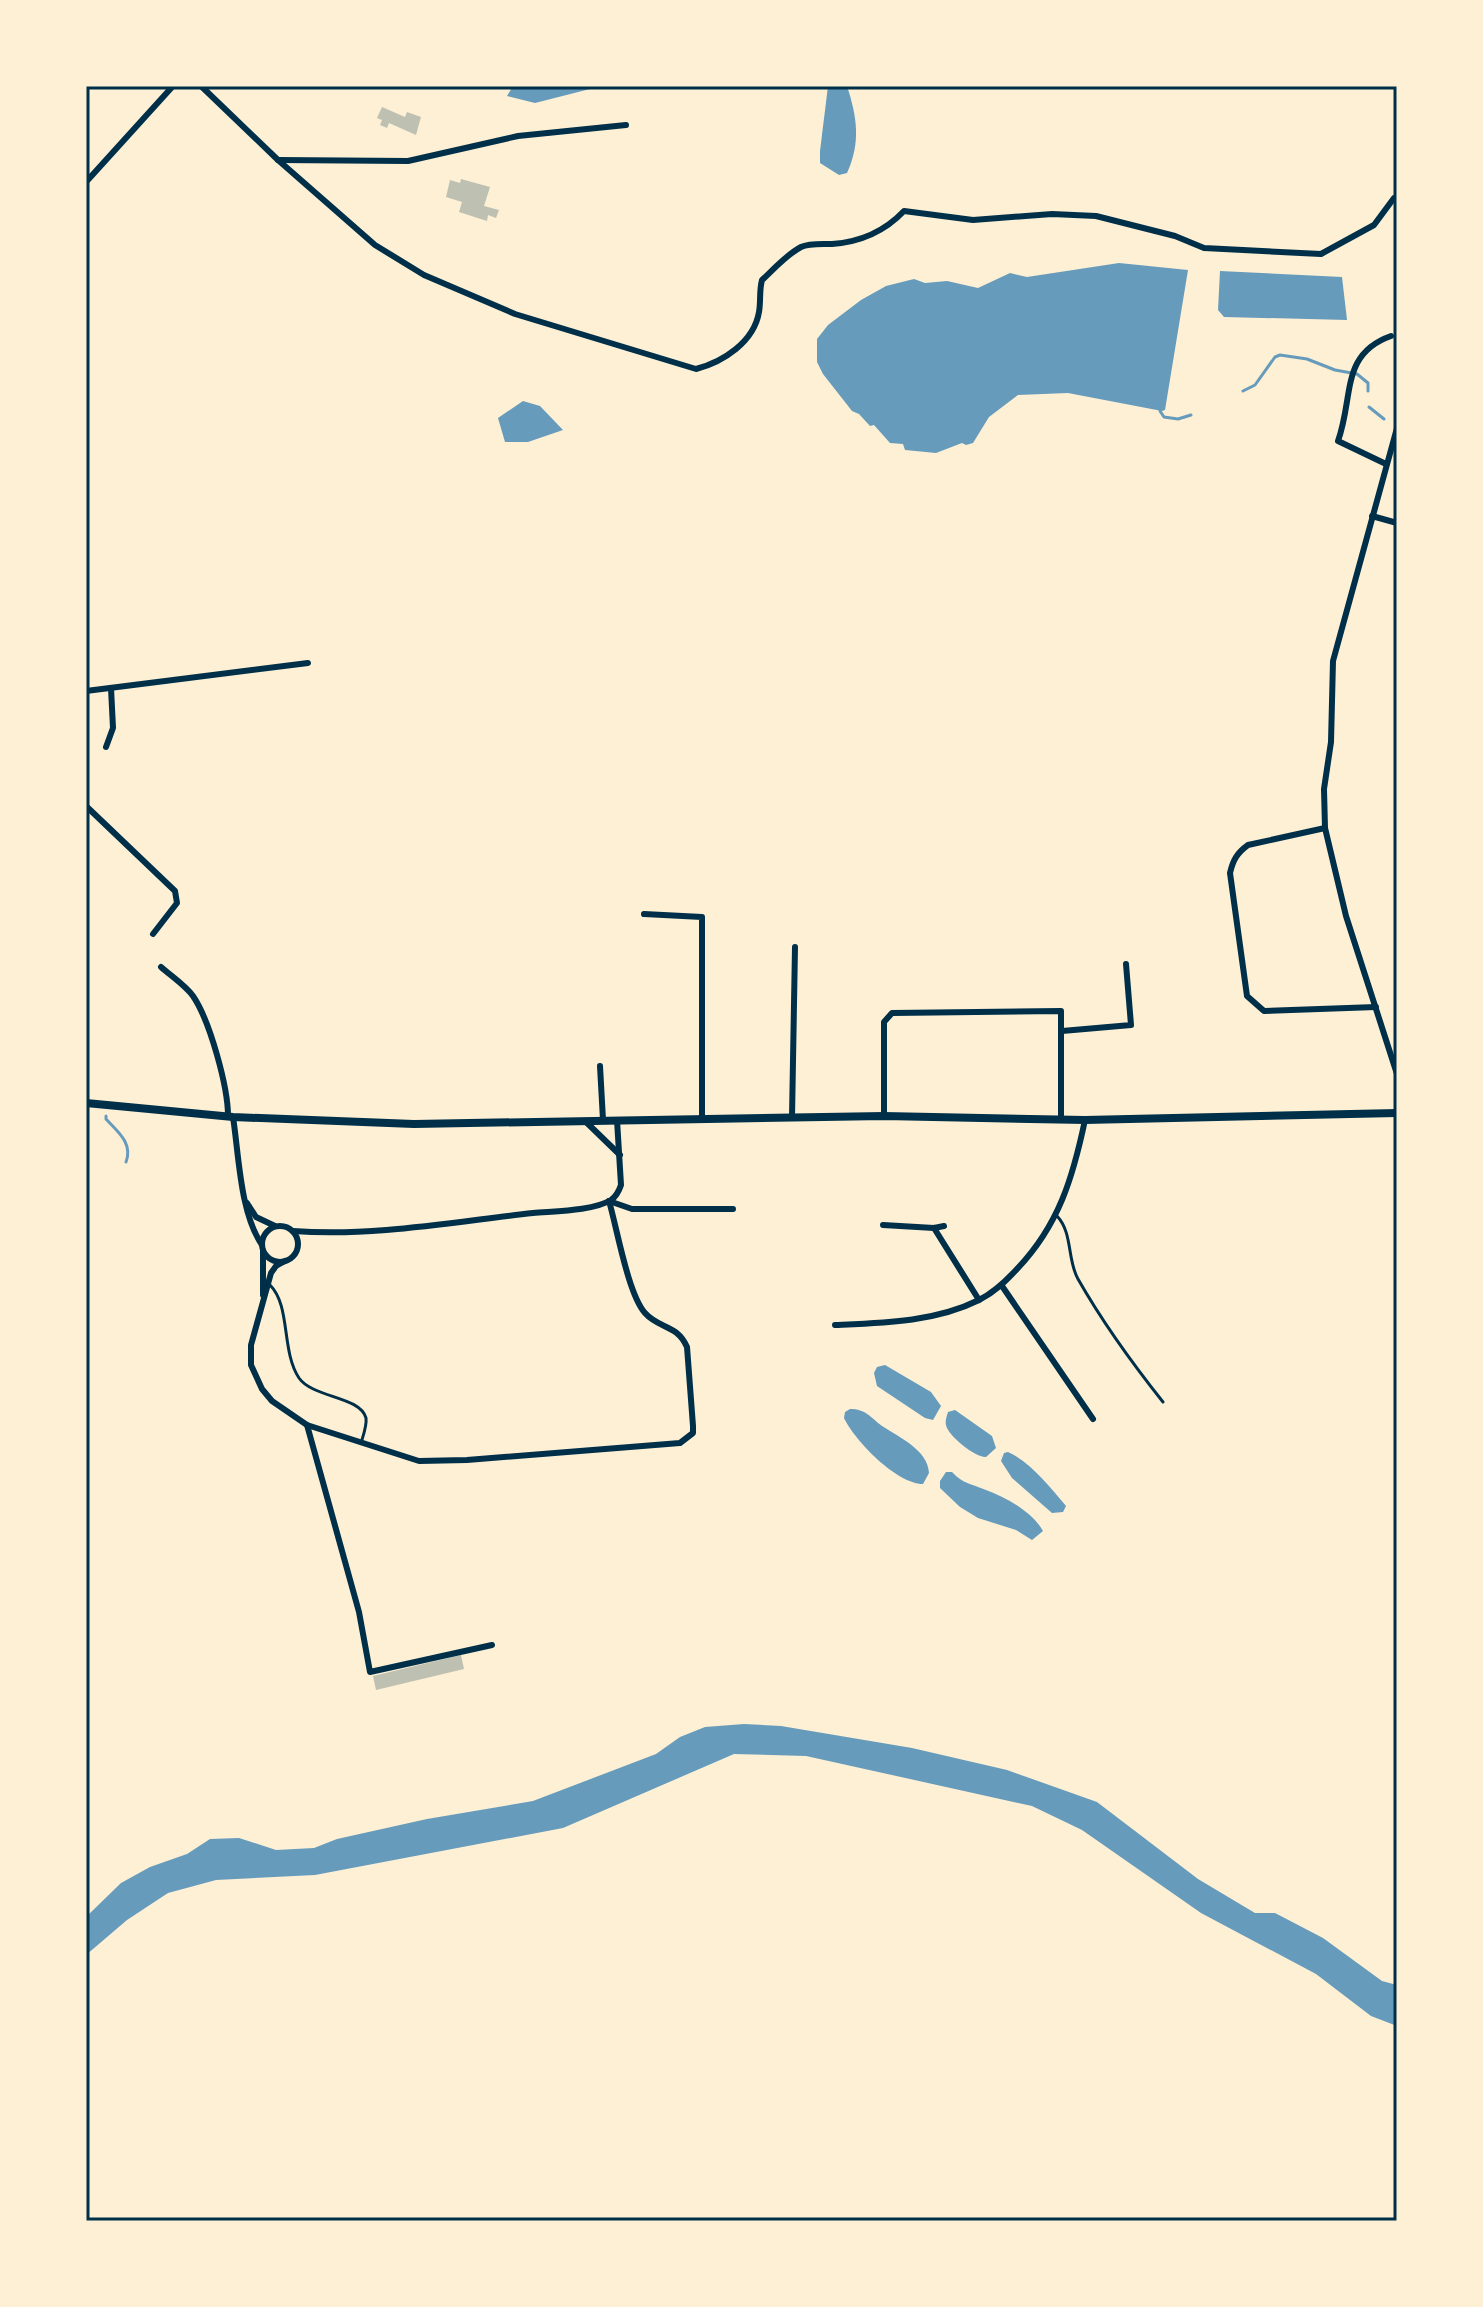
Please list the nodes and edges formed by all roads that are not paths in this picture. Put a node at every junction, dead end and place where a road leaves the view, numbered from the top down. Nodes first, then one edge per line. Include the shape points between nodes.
1 (173, 86) edge
2 (201, 86) edge
3 (626, 125) dead end
4 (278, 160) junction
5 (86, 182) edge
6 (1397, 198) edge
7 (1391, 336) dead end
8 (1397, 428) edge
9 (1386, 464) junction
10 (1372, 516) junction
11 (1397, 523) edge
12 (308, 663) dead end
13 (111, 688) junction
14 (86, 691) edge
15 (106, 747) dead end
16 (86, 806) edge
17 (1325, 828) junction
18 (644, 914) dead end
19 (153, 934) dead end
20 (795, 947) dead end
21 (1126, 964) dead end
22 (161, 967) dead end
23 (1376, 1007) junction
24 (1062, 1031) junction
25 (600, 1066) dead end
26 (1397, 1074) edge
27 (86, 1103) edge
28 (1397, 1113) edge
29 (230, 1116) junction
30 (884, 1116) junction
31 (702, 1118) junction
32 (792, 1118) junction
33 (603, 1120) junction
34 (617, 1120) junction
35 (1061, 1120) junction
36 (1085, 1120) junction
37 (585, 1121) junction
38 (620, 1155) junction
39 (609, 1201) junction
40 (247, 1203) junction
41 (733, 1209) dead end
42 (1057, 1216) junction
43 (883, 1225) dead end
44 (275, 1226) junction
45 (944, 1226) dead end
46 (934, 1228) junction
47 (293, 1231) junction
48 (263, 1248) junction
49 (285, 1261) junction
50 (268, 1283) junction
51 (1002, 1286) junction
52 (979, 1300) junction
53 (262, 1302) junction
54 (835, 1325) dead end
55 (1163, 1402) dead end
56 (1093, 1419) dead end
57 (307, 1425) junction
58 (361, 1443) junction
59 (492, 1645) dead end

1 - 5 street
2 - 4 street
3 - 4 street via 518,136 408,161
4 - 6 street via 375,245 424,275 515,314 696,369 731,353 748,338 759,314 762,280 790,254 804,246 847,243 874,234 904,211 973,220 1096,216 1204,248 1321,254 1374,225
7 - 9 street via 1368,346 1354,366 1338,441
8 - 9 street
9 - 10 street
10 - 11 street
10 - 17 street via 1333,661
12 - 13 street
13 - 14 street
13 - 15 street via 113,728
16 - 19 street via 175,891 177,903
17 - 23 street
17 - 23 street via 1248,845 1232,863 1247,996 1264,1011
18 - 31 street via 702,917
20 - 32 street
21 - 24 street via 1131,1025
22 - 29 street via 192,994 206,1020
23 - 26 street
24 - 30 street via 1061,1011 892,1013 884,1022
24 - 35 street
25 - 33 street
27 - 29 main road
28 - 36 main road
29 - 37 main road via 414,1124
29 - 40 street
30 - 32 main road
30 - 35 main road
31 - 32 main road
31 - 34 main road
33 - 34 main road
33 - 37 main road
34 - 38 street
35 - 36 main road
36 - 42 street
37 - 38 street
38 - 39 street via 621,1185
39 - 41 street via 632,1209
39 - 47 street via 412,1227
39 - 58 street via 639,1304 651,1320 677,1328 687,1347 693,1433 680,1443 434,1461 408,1459
40 - 44 street via 256,1217
40 - 48 street via 248,1221
42 - 51 street
42 - 55 lane via 1065,1224 1076,1276
43 - 46 street
44 - 47 street
44 - 48 street via 265,1233
45 - 46 street
46 - 52 street
47 - 49 street via 297,1247
48 - 49 street via 272,1260
48 - 53 street
49 - 50 street via 273,1269
50 - 53 street
50 - 58 lane via 279,1297 298,1376 313,1389 362,1411 366,1425
51 - 52 street
51 - 56 street
52 - 54 street via 935,1315
53 - 57 street via 250,1350 255,1377 272,1401
57 - 58 street
57 - 59 street via 359,1612 370,1672

